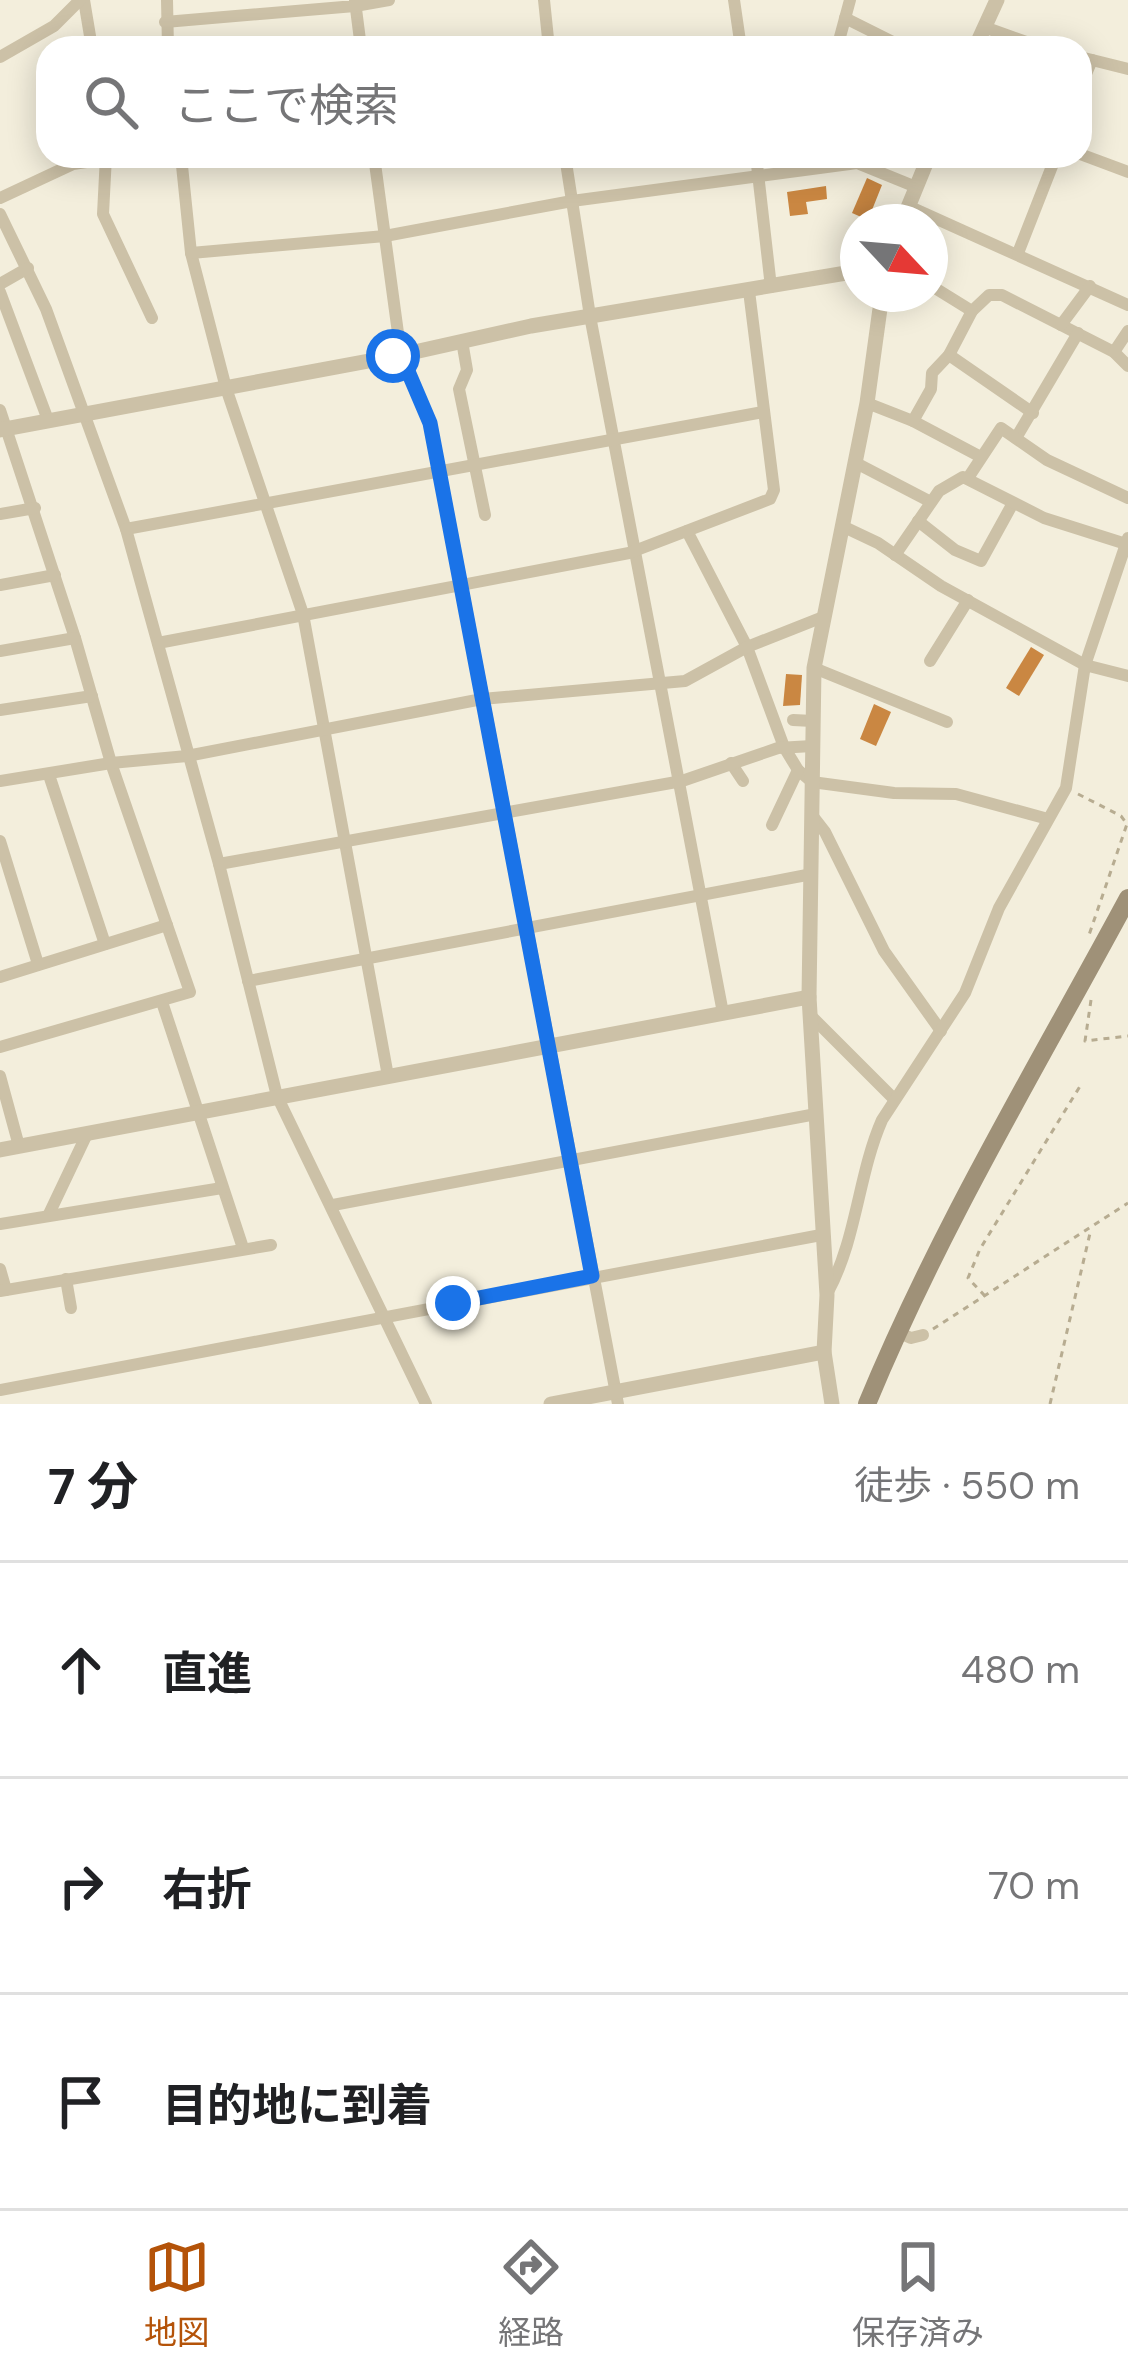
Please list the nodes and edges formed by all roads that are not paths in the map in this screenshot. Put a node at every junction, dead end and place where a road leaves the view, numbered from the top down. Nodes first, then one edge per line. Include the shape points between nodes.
1 (82, 0) edge
2 (166, 0) edge
3 (389, 0) edge
4 (544, 0) edge
5 (734, 0) edge
6 (850, 0) edge
7 (997, 0) edge
8 (355, 3) edge
9 (845, 18) junction
10 (165, 22) junction
11 (984, 28) junction
12 (90, 36) edge
13 (167, 36) edge
14 (359, 36) edge
15 (548, 36) edge
16 (739, 36) edge
17 (840, 36) edge
18 (881, 36) edge
19 (980, 36) edge
20 (1007, 36) edge
21 (1, 53) edge
22 (1092, 60) edge
23 (1128, 69) edge
24 (1092, 158) edge
25 (64, 168) edge
26 (106, 168) edge
27 (182, 168) edge
28 (376, 168) edge
29 (567, 168) edge
30 (758, 168) edge
31 (789, 168) edge
32 (867, 168) edge
33 (924, 168) edge
34 (1051, 168) edge
35 (1128, 172) edge
36 (759, 177) junction
37 (916, 187) junction
38 (0, 198) edge
39 (572, 201) junction
40 (909, 204) edge
41 (0, 214) edge
42 (948, 229) edge
43 (385, 236) junction
44 (191, 253) junction
45 (1018, 254) junction
46 (28, 268) junction
47 (840, 274) edge
48 (1090, 286) junction
49 (771, 287) junction
50 (0, 288) edge
51 (749, 291) junction
52 (948, 296) edge
53 (1128, 305) edge
54 (972, 311) junction
55 (880, 312) edge
56 (590, 316) junction
57 (152, 318) dead end
58 (1061, 325) junction
59 (1128, 331) edge
60 (1078, 333) junction
61 (462, 341) junction
62 (1114, 352) junction
63 (401, 355) junction
64 (949, 355) junction
65 (1128, 366) edge
66 (226, 388) junction
67 (867, 403) junction
68 (0, 410) edge
69 (764, 412) junction
70 (1033, 412) junction
71 (81, 415) junction
72 (49, 420) junction
73 (913, 421) junction
74 (3, 429) edge
75 (616, 438) junction
76 (1016, 438) junction
77 (979, 456) junction
78 (856, 463) junction
79 (475, 464) junction
80 (440, 470) junction
81 (968, 478) junction
82 (1128, 499) edge
83 (931, 502) junction
84 (1013, 502) junction
85 (264, 503) junction
86 (34, 508) junction
87 (0, 514) edge
88 (485, 515) dead end
89 (918, 521) junction
90 (842, 526) junction
91 (126, 529) junction
92 (687, 532) junction
93 (1127, 541) edge
94 (637, 550) junction
95 (896, 555) junction
96 (55, 575) junction
97 (1121, 580) edge
98 (461, 584) junction
99 (0, 585) edge
100 (968, 600) junction
101 (303, 614) junction
102 (823, 617) junction
103 (75, 638) junction
104 (158, 643) junction
105 (747, 647) junction
106 (0, 651) edge
107 (929, 661) dead end
108 (1085, 664) junction
109 (814, 668) junction
110 (1128, 676) edge
111 (662, 682) junction
112 (92, 696) junction
113 (482, 699) junction
114 (0, 710) edge
115 (793, 720) dead end
116 (813, 721) junction
117 (946, 722) dead end
118 (324, 730) junction
119 (812, 746) junction
120 (784, 747) junction
121 (187, 756) junction
122 (111, 763) junction
123 (731, 763) junction
124 (49, 775) junction
125 (805, 776) junction
126 (682, 781) junction
127 (743, 781) dead end
128 (0, 782) edge
129 (505, 812) junction
130 (811, 814) junction
131 (1048, 820) junction
132 (772, 825) dead end
133 (0, 841) edge
134 (346, 843) junction
135 (219, 864) junction
136 (812, 874) junction
137 (700, 894) junction
138 (1128, 898) edge
139 (166, 925) junction
140 (525, 927) junction
141 (105, 944) junction
142 (365, 960) junction
143 (38, 964) junction
144 (0, 977) edge
145 (248, 981) junction
146 (809, 997) junction
147 (162, 1002) junction
148 (723, 1013) junction
149 (811, 1016) junction
150 (940, 1031) junction
151 (547, 1046) junction
152 (0, 1047) edge
153 (0, 1076) edge
154 (388, 1076) junction
155 (277, 1096) junction
156 (894, 1099) junction
157 (196, 1114) junction
158 (816, 1114) junction
159 (87, 1134) junction
160 (19, 1147) junction
161 (0, 1150) edge
162 (569, 1162) junction
163 (222, 1188) junction
164 (333, 1205) junction
165 (48, 1216) junction
166 (0, 1224) edge
167 (820, 1235) junction
168 (272, 1245) dead end
169 (243, 1248) junction
170 (0, 1269) edge
171 (592, 1276) junction
172 (66, 1279) junction
173 (3, 1290) edge
174 (827, 1294) junction
175 (71, 1307) dead end
176 (384, 1316) junction
177 (897, 1332) junction
178 (923, 1335) road end
179 (824, 1352) junction
180 (0, 1390) edge
181 (616, 1398) edge
182 (426, 1404) edge
183 (551, 1404) edge
184 (832, 1404) edge
185 (867, 1404) edge

1 - 12 street
1 - 21 street via 54,26
2 - 10 street
3 - 8 street
4 - 15 street
5 - 16 street
6 - 9 street
7 - 11 street
8 - 10 street
8 - 14 street
9 - 17 street
9 - 18 street
10 - 13 street
11 - 19 street
11 - 20 street
22 - 23 street
24 - 35 street
25 - 38 street
26 - 57 street via 104,214
27 - 44 street
28 - 43 street
29 - 39 street
30 - 36 street
31 - 36 street
32 - 37 street
33 - 37 street
34 - 45 street
36 - 39 street
36 - 49 street
37 - 40 street
39 - 43 street
39 - 56 street
41 - 46 street
42 - 45 street
43 - 44 street
43 - 63 street
44 - 66 street
45 - 48 street
46 - 50 street
46 - 71 street
47 - 49 street
48 - 53 street
48 - 58 street
49 - 51 street
50 - 72 street
51 - 56 street
51 - 69 street
52 - 54 street
54 - 58 street via 998,294
54 - 64 street
55 - 67 street
56 - 61 street
56 - 75 street
58 - 60 street
59 - 62 street
60 - 62 street
60 - 70 street
61 - 63 street
61 - 79 street via 467,370 459,389
62 - 65 street
63 - 66 street
63 - 80 street
64 - 70 street
64 - 73 street
66 - 71 street
66 - 85 street
67 - 73 street
67 - 78 street
68 - 74 street
69 - 75 street
69 - 92 street via 777,461 770,499
70 - 76 street
71 - 72 street
71 - 91 street
72 - 74 street
73 - 77 street
74 - 86 street
75 - 79 street
75 - 94 street
76 - 77 street via 1001,428
76 - 82 street
77 - 81 street
78 - 83 street
78 - 90 street
79 - 80 street
79 - 88 street
80 - 85 street
80 - 98 street
81 - 83 street via 947,483
81 - 84 street
83 - 89 street
84 - 89 street via 981,561
84 - 93 street
85 - 91 street
85 - 101 street
86 - 87 street
86 - 96 street
89 - 95 street
90 - 95 street
90 - 102 street
91 - 104 street
92 - 94 street
92 - 105 street
93 - 97 street
94 - 98 street
94 - 111 street
95 - 100 street
96 - 99 street
96 - 103 street
97 - 108 street
98 - 101 street
98 - 113 street
100 - 107 street
100 - 108 street
101 - 104 street
101 - 118 street
102 - 105 street
102 - 109 street
103 - 106 street
103 - 112 street
104 - 121 street
105 - 111 street via 686,681
105 - 120 street
108 - 110 street
108 - 131 street via 1066,788
109 - 116 street
109 - 117 street
111 - 113 street
111 - 126 street
112 - 114 street
112 - 122 street
113 - 118 street
113 - 129 street
115 - 116 street
116 - 119 street
118 - 121 street
118 - 134 street
119 - 120 street
119 - 125 street
120 - 123 street
120 - 125 street
121 - 122 street
121 - 135 street
122 - 124 street
122 - 139 street
123 - 126 street
123 - 127 street
124 - 128 street
124 - 141 street
125 - 130 street
125 - 131 street via 894,793 956,794
125 - 132 street
126 - 129 street
126 - 137 street
129 - 134 street
129 - 140 street
130 - 136 street
130 - 150 street via 884,951
131 - 150 street
133 - 143 street
134 - 135 street
134 - 142 street
135 - 145 street
136 - 137 street
136 - 146 street
137 - 140 street
137 - 148 street
138 - 177 main road
139 - 141 street
139 - 147 street via 190,992
140 - 142 street
140 - 151 street
141 - 143 street
142 - 145 street
142 - 154 street
143 - 144 street
145 - 155 street
146 - 148 street
146 - 149 street
147 - 152 street
147 - 157 street
148 - 151 street
149 - 156 street
149 - 158 street
150 - 156 street
151 - 154 street
151 - 162 street
153 - 160 street
154 - 155 street
155 - 157 street
155 - 164 street
156 - 174 street
157 - 159 street
157 - 163 street
158 - 162 street
158 - 167 street
159 - 160 street
159 - 165 street
160 - 161 street
162 - 164 street
162 - 171 street
163 - 165 street
163 - 169 street
164 - 176 street
165 - 166 street
167 - 171 street
167 - 174 street
168 - 169 street
169 - 172 street
170 - 173 street
171 - 176 street
171 - 181 street
172 - 173 street
172 - 175 street
174 - 179 street
176 - 180 street
176 - 182 street
177 - 178 street
177 - 185 main road
179 - 181 street
179 - 184 street
181 - 183 street

